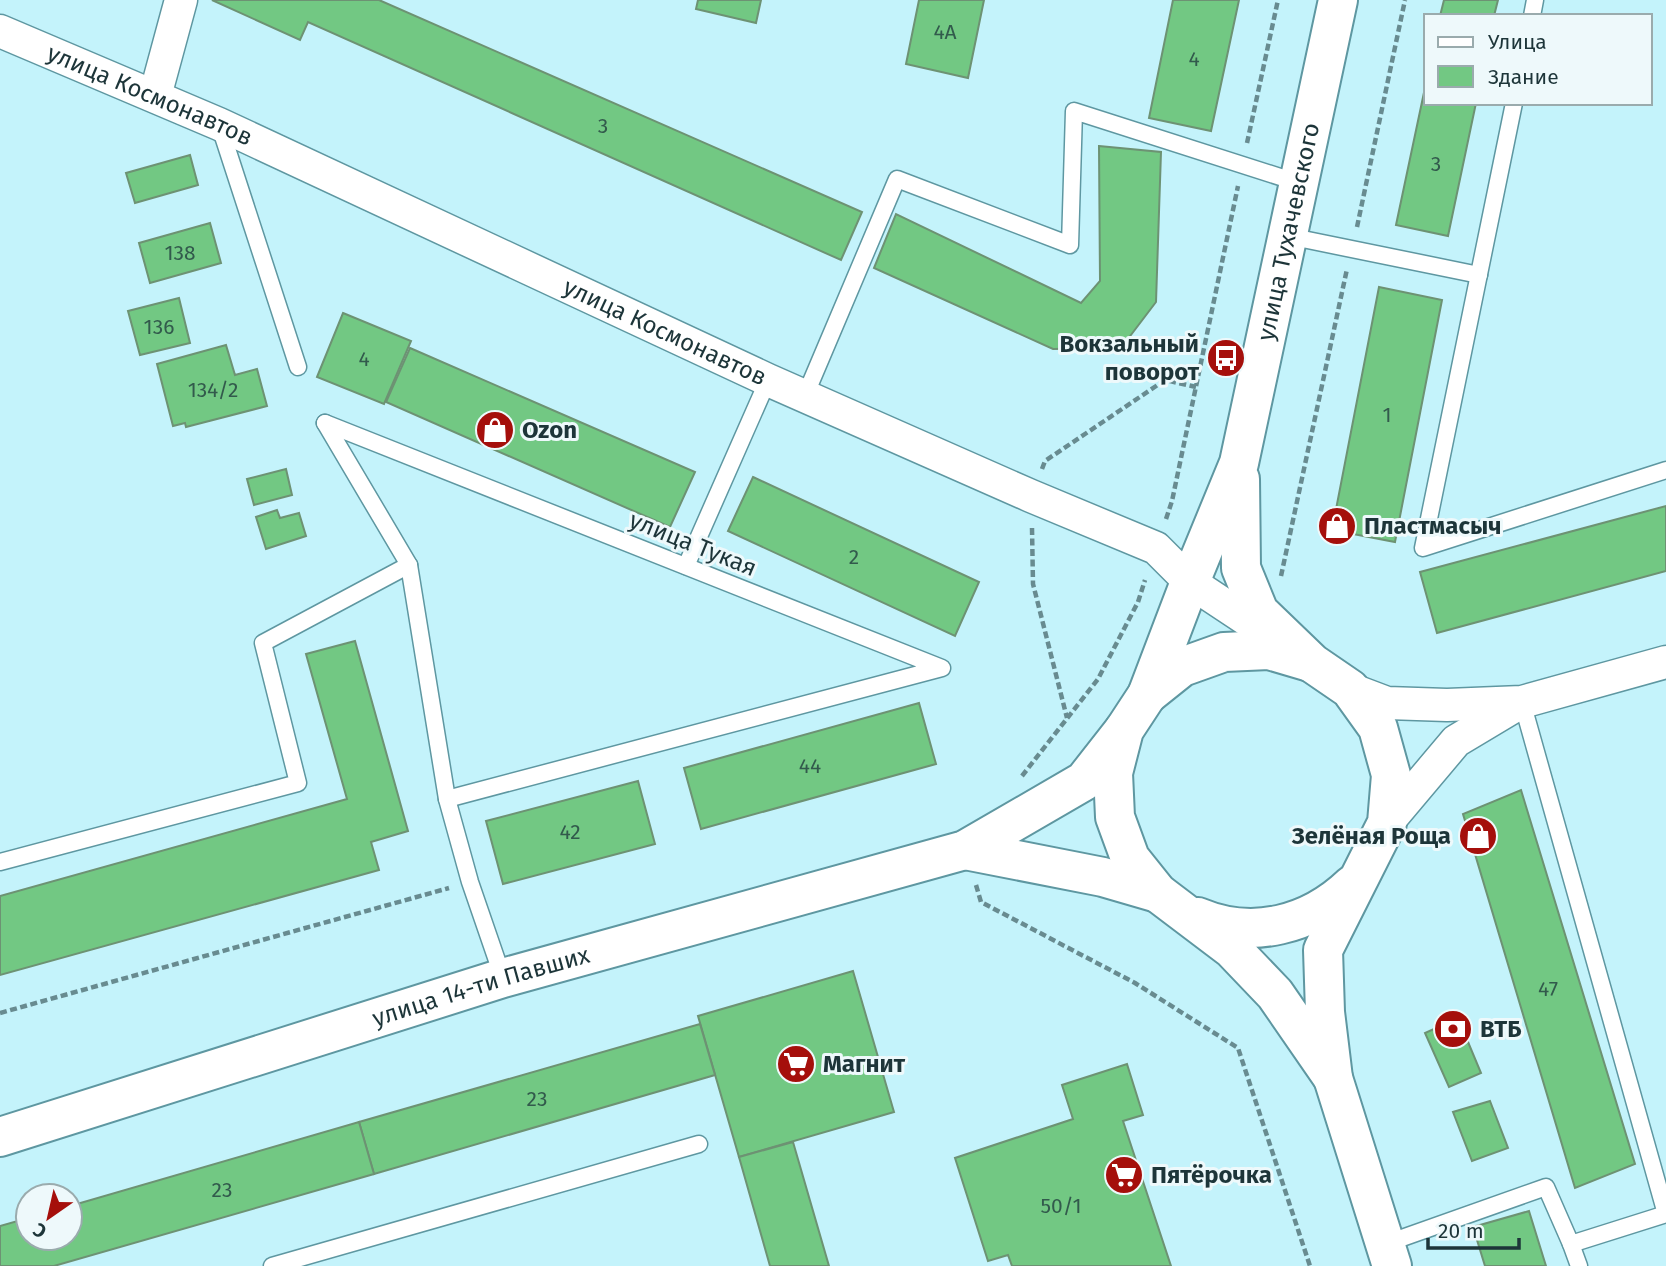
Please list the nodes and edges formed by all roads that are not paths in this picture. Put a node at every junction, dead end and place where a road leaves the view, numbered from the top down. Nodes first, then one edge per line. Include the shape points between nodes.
1 (181, 0) edge
2 (1338, 0) edge
3 (0, 30) edge
4 (155, 96) junction
5 (1514, 105) edge
6 (219, 124) junction
7 (1299, 183) junction
8 (1288, 236) junction
9 (1479, 275) junction
10 (298, 367) dead end
11 (768, 380) junction
12 (805, 396) junction
13 (1239, 463) junction
14 (1666, 470) edge
15 (409, 565) junction
16 (687, 566) junction
17 (1190, 582) junction
18 (1666, 662) edge
19 (1312, 663) junction
20 (1350, 689) junction
21 (1147, 695) junction
22 (1522, 702) junction
23 (1125, 730) junction
24 (447, 799) junction
25 (1387, 823) junction
26 (965, 850) junction
27 (0, 862) edge
28 (1359, 878) junction
29 (1169, 901) junction
30 (503, 978) junction
31 (1333, 1078) junction
32 (0, 1137) edge
33 (699, 1143) dead end
34 (1666, 1214) edge
35 (1571, 1244) junction
36 (1388, 1255) edge
37 (272, 1266) edge
38 (1579, 1266) edge

1 - 4 street
2 - 7 main road, улица Тухачевского
3 - 4 street, улица Космонавтов
4 - 6 street, улица Космонавтов
5 - 9 lane
6 - 10 lane
6 - 11 street, улица Космонавтов
7 - 8 main road, улица Тухачевского
7 - 12 lane via 1073,111 1070,245 897,179
8 - 9 lane
8 - 13 main road, улица Тухачевского
9 - 14 lane via 1423,548
11 - 12 street, улица Космонавтов
11 - 16 lane
12 - 17 street, улица Космонавтов via 1156,548
13 - 17 main road
13 - 19 main road via 1241,568 1259,612
15 - 16 lane, улица Тукая via 325,423
15 - 24 lane, улица Тукая
15 - 27 lane via 263,643 298,783
16 - 24 lane, улица Тукая via 942,668
17 - 19 street, улица Космонавтов
17 - 21 main road
18 - 22 street
19 - 20 main road
19 - 21 main road via 1269,650 1224,652 1182,667
20 - 22 street via 1387,703
20 - 25 main road via 1378,729 1391,775
21 - 23 main road
22 - 25 street via 1456,741
22 - 34 lane
23 - 26 main road via 1084,781
23 - 29 main road via 1113,772 1115,817 1130,858
24 - 30 lane, улица Тукая
25 - 28 main road
26 - 29 main road via 1091,874
26 - 30 main road, улица 14-ти Павших
28 - 29 main road via 1335,901 1307,917 1275,926 1243,928 1210,922
28 - 31 main road via 1324,950
29 - 31 main road via 1232,949 1275,994
30 - 32 main road, улица 14-ти Павших
31 - 36 main road
33 - 37 lane
34 - 35 lane
35 - 36 lane via 1546,1187
35 - 38 lane

